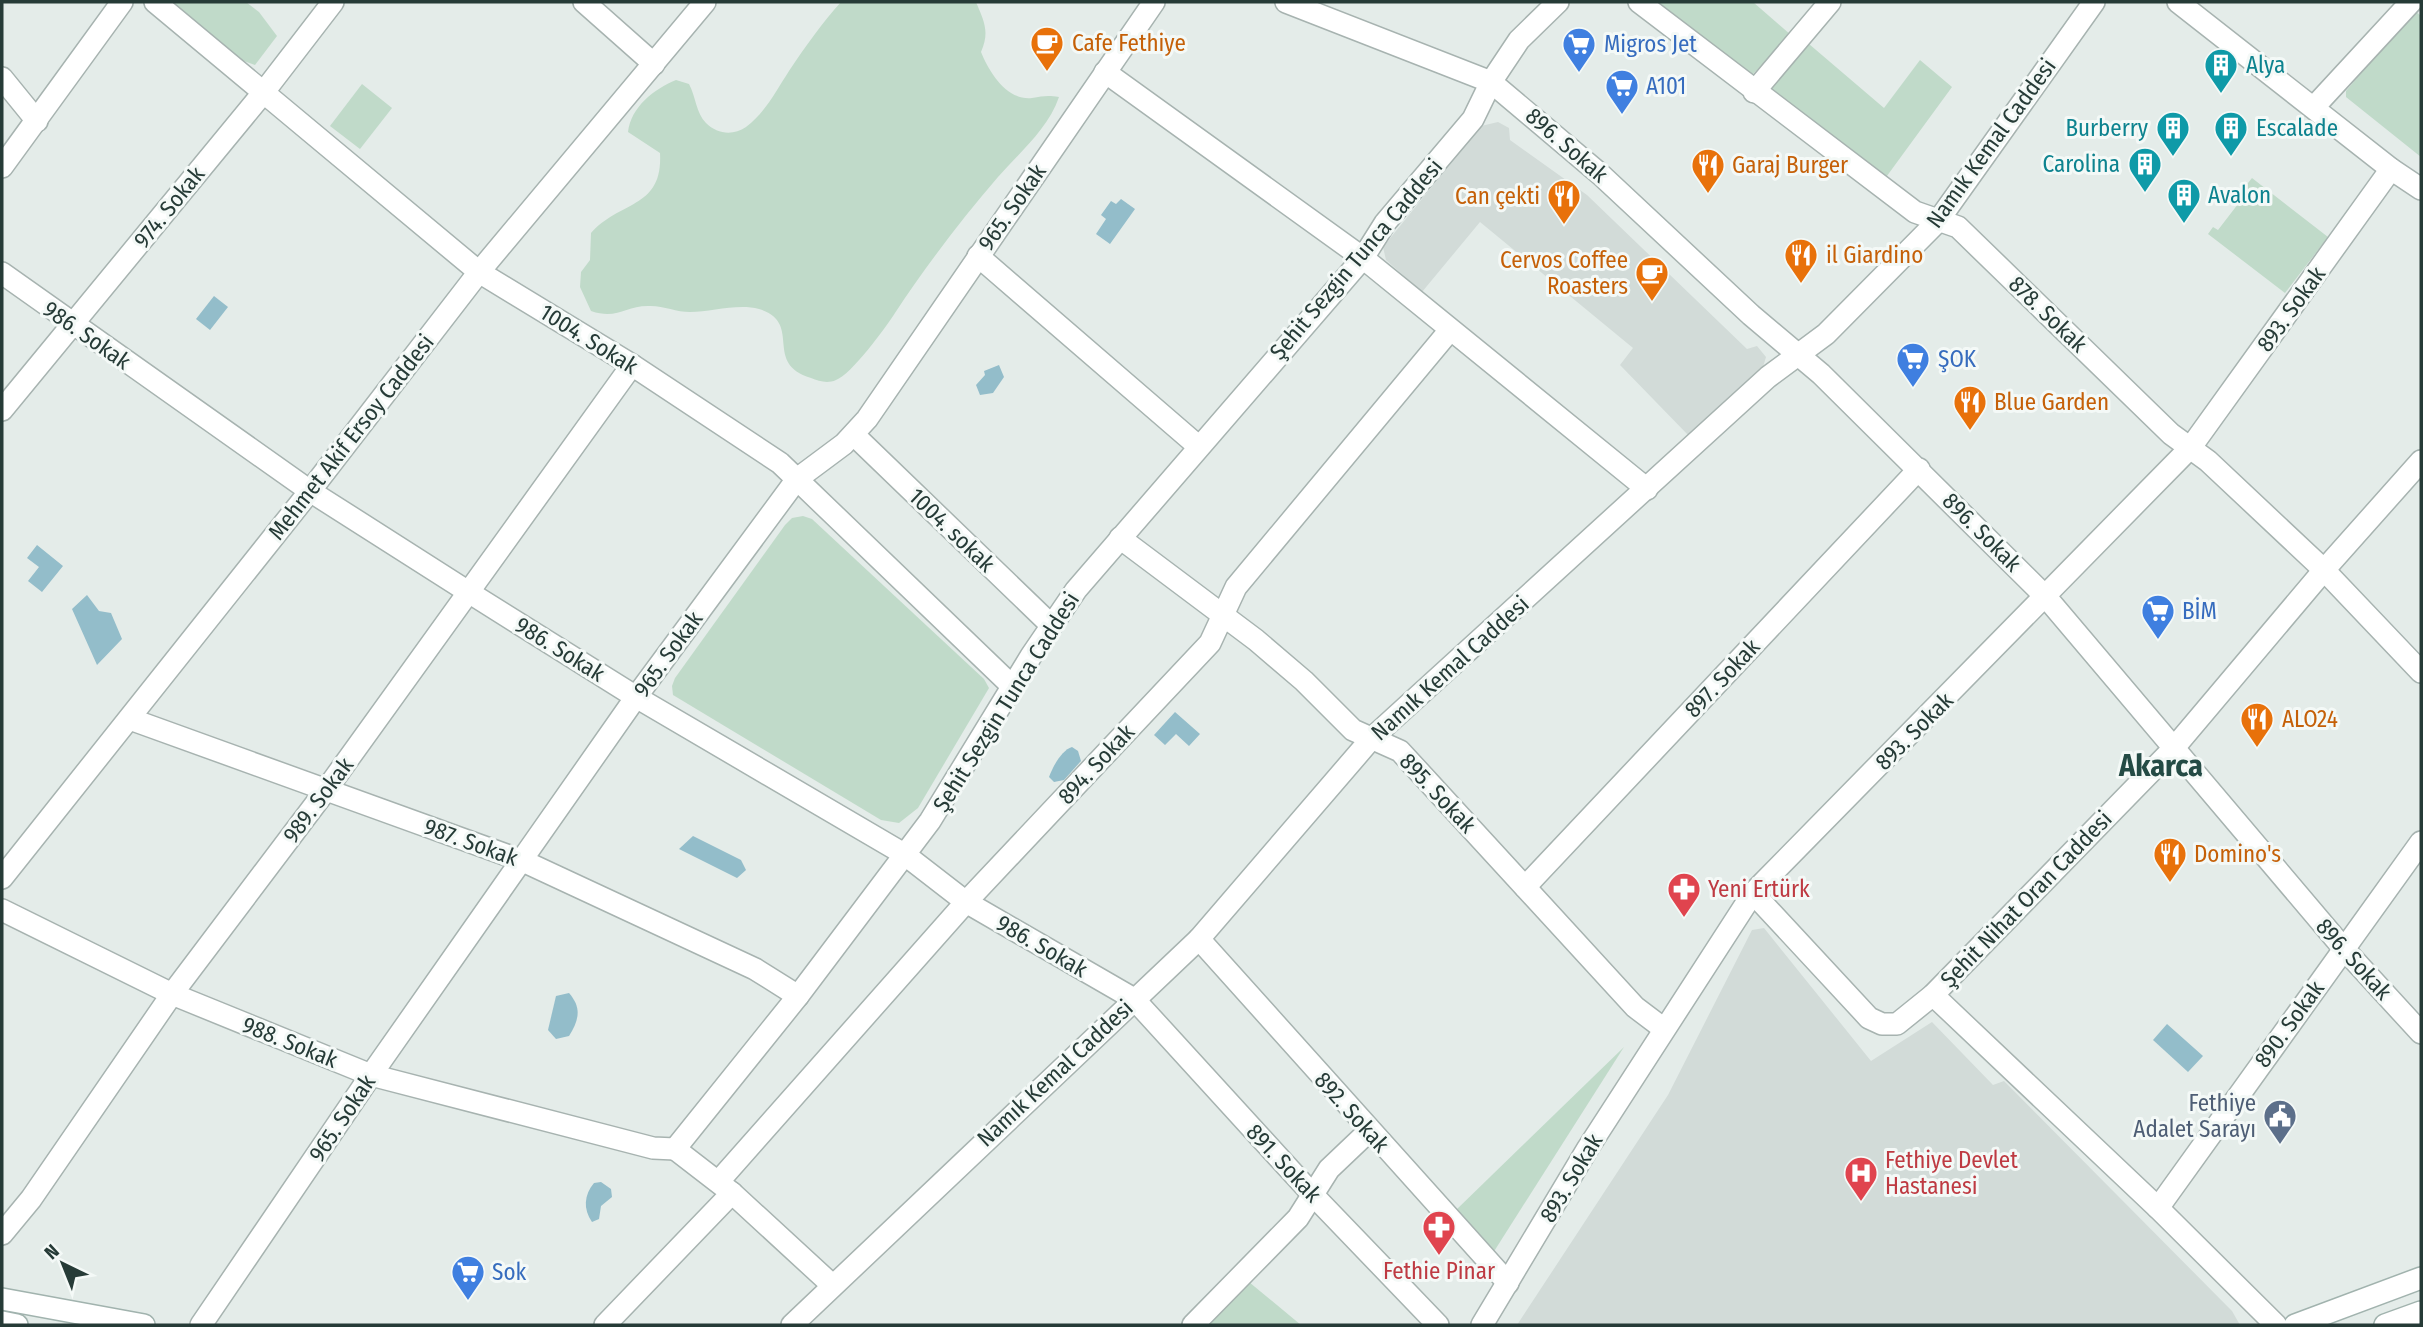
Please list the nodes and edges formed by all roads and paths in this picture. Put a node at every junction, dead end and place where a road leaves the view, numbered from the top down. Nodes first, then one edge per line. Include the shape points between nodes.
1 (122, 2) edge
2 (155, 2) edge
3 (333, 2) edge
4 (584, 2) edge
5 (705, 2) edge
6 (1154, 2) edge
7 (1286, 2) edge
8 (1558, 2) edge
9 (1639, 2) edge
10 (1830, 2) edge
11 (2094, 2) edge
12 (2178, 2) edge
13 (2412, 2) edge
14 (654, 64) junction
15 (1105, 72) junction
16 (2, 79) edge
17 (1491, 82) junction
18 (1754, 92) junction
19 (263, 93) junction
20 (2314, 107) junction
21 (37, 121) junction
22 (2, 167) edge
23 (2391, 169) junction
24 (2421, 189) edge
25 (1938, 220) junction
26 (978, 256) junction
27 (1363, 258) junction
28 (479, 272) junction
29 (2, 273) edge
30 (72, 326) junction
31 (1450, 330) junction
32 (1799, 356) junction
33 (632, 365) junction
34 (2, 410) edge
35 (854, 435) junction
36 (1198, 446) junction
37 (2191, 447) junction
38 (2421, 461) edge
39 (1919, 469) junction
40 (797, 480) junction
41 (1647, 489) junction
42 (310, 491) junction
43 (1120, 538) junction
44 (2324, 570) junction
45 (470, 593) junction
46 (2046, 597) junction
47 (1224, 615) junction
48 (1051, 625) junction
49 (2421, 672) edge
50 (1012, 686) junction
51 (636, 697) junction
52 (130, 719) junction
53 (1371, 739) junction
54 (2173, 749) junction
55 (326, 790) junction
56 (2421, 842) edge
57 (904, 854) junction
58 (523, 861) junction
59 (2, 878) edge
60 (1525, 887) junction
61 (1753, 893) junction
62 (966, 902) junction
63 (2, 910) edge
64 (1199, 939) junction
65 (2344, 949) junction
66 (172, 994) junction
67 (1933, 995) junction
68 (798, 996) junction
69 (1134, 999) junction
70 (1664, 1029) junction
71 (2421, 1033) edge
72 (371, 1075) junction
73 (1369, 1131) junction
74 (675, 1149) junction
75 (726, 1187) junction
76 (1313, 1195) junction
77 (2158, 1208) junction
78 (2, 1234) edge
79 (2421, 1278) edge
80 (1508, 1283) junction
81 (832, 1285) junction
82 (2, 1299) edge
83 (2421, 1312) edge
84 (2, 1322) edge
85 (17, 1325) edge
86 (144, 1325) edge
87 (201, 1325) edge
88 (605, 1325) edge
89 (792, 1325) edge
90 (1193, 1325) edge
91 (1438, 1325) edge
92 (1482, 1325) edge
93 (2276, 1325) edge
94 (2295, 1325) edge
95 (2385, 1325) edge

1 - 21 street
2 - 19 street, 1004. Sokak
3 - 19 street, 974. Sokak
4 - 14 street
5 - 14 street, Mehmet Akif Ersoy Caddesi
6 - 15 street, 965. Sokak
7 - 17 street, 896. Sokak
8 - 17 street, Şehit Sezgin Tunca Caddesi via 1520,40
9 - 18 street, 878. Sokak
10 - 18 street
11 - 25 street, Namık Kemal Caddesi
12 - 20 street
13 - 20 street
14 - 28 street, Mehmet Akif Ersoy Caddesi
15 - 26 street, 965. Sokak
15 - 27 street
16 - 21 street
17 - 27 street, Şehit Sezgin Tunca Caddesi via 1473,119 1385,223
17 - 32 street, 896. Sokak via 1591,165
18 - 25 street, 878. Sokak via 1915,212
19 - 28 street, 1004. Sokak
19 - 30 street, 974. Sokak
20 - 23 street
21 - 22 street
23 - 24 street
23 - 37 street, 893. Sokak
25 - 32 street, Namık Kemal Caddesi
25 - 37 street, 878. Sokak via 1958,227 2171,434
26 - 35 street, 965. Sokak
26 - 36 street
27 - 31 street
27 - 36 street, Şehit Sezgin Tunca Caddesi
28 - 33 street, 1004. Sokak
28 - 42 street, Mehmet Akif Ersoy Caddesi
29 - 30 street, 986. Sokak
30 - 34 street, 974. Sokak
30 - 42 street, 986. Sokak
31 - 41 street
31 - 47 street, 894. Sokak via 1236,587
32 - 39 street, 896. Sokak
32 - 41 street, Namık Kemal Caddesi via 1768,377
33 - 40 street, 1004. Sokak via 780,463
33 - 45 street, 989. Sokak
35 - 40 street, 965. Sokak
35 - 48 street, 1004. sokak
36 - 43 street, Şehit Sezgin Tunca Caddesi
37 - 44 street, 878. Sokak
37 - 46 street, 893. Sokak
38 - 44 street, Şehit Nihat Oran Caddesi
39 - 46 street, 896. Sokak
39 - 60 street, 897. Sokak
40 - 50 street, 1004. Sokak
40 - 51 street, 965. Sokak
41 - 53 street, Namık Kemal Caddesi
42 - 45 street, 986. Sokak
42 - 52 street, Mehmet Akif Ersoy Caddesi
43 - 47 street, 895. Sokak
43 - 48 street, Şehit Sezgin Tunca Caddesi
44 - 49 street, 878. Sokak
44 - 54 street, Şehit Nihat Oran Caddesi
45 - 51 street, 986. Sokak
45 - 55 street, 989. Sokak
46 - 54 street, 896. Sokak
46 - 61 street, 893. Sokak
47 - 53 street, 895. Sokak via 1304,681 1353,730
47 - 62 street, 894. Sokak via 1210,643
48 - 50 street, Şehit Sezgin Tunca Caddesi
50 - 57 street, Şehit Sezgin Tunca Caddesi via 930,821
51 - 57 street, 986. Sokak
51 - 58 street, 965. Sokak
52 - 55 street, 987. Sokak
52 - 59 street, Mehmet Akif Ersoy Caddesi
53 - 60 street, 895. Sokak via 1400,751
53 - 64 street, Namık Kemal Caddesi
54 - 65 street, 896. Sokak
54 - 67 street, Şehit Nihat Oran Caddesi
55 - 58 street, 987. Sokak
55 - 66 street, 989. Sokak
56 - 65 street, 890. Sokak
57 - 62 street, 986. Sokak
57 - 68 street, Şehit Sezgin Tunca Caddesi
58 - 68 street, 987. Sokak via 755,970
58 - 72 street, 965. Sokak
60 - 70 street, 895. Sokak via 1635,1007
61 - 67 street, Şehit Nihat Oran Caddesi via 1869,1018 1897,1024
61 - 70 street, 893. Sokak
62 - 69 street, 986. Sokak
62 - 75 street, 894. Sokak
63 - 66 street, 988. Sokak
64 - 69 street, Namık Kemal Caddesi
64 - 73 street, 892. Sokak
65 - 71 street, 896. Sokak
65 - 77 street, 890. Sokak
66 - 72 street, 988. Sokak
66 - 78 street, 989. Sokak
67 - 77 street
68 - 74 street, Şehit Sezgin Tunca Caddesi
69 - 76 street, 891. Sokak
69 - 81 street, Namık Kemal Caddesi
70 - 80 street, 893. Sokak
72 - 74 street, 988. Sokak via 653,1148
72 - 87 street, 965. Sokak
73 - 76 street via 1329,1169
73 - 80 street, 892. Sokak
74 - 75 street
75 - 81 street
75 - 88 street
76 - 90 street via 1298,1218
76 - 91 street, 891. Sokak
77 - 93 street
79 - 94 street
80 - 92 street, 893. Sokak
81 - 89 street, Namık Kemal Caddesi
82 - 86 street
83 - 95 street
84 - 85 street

